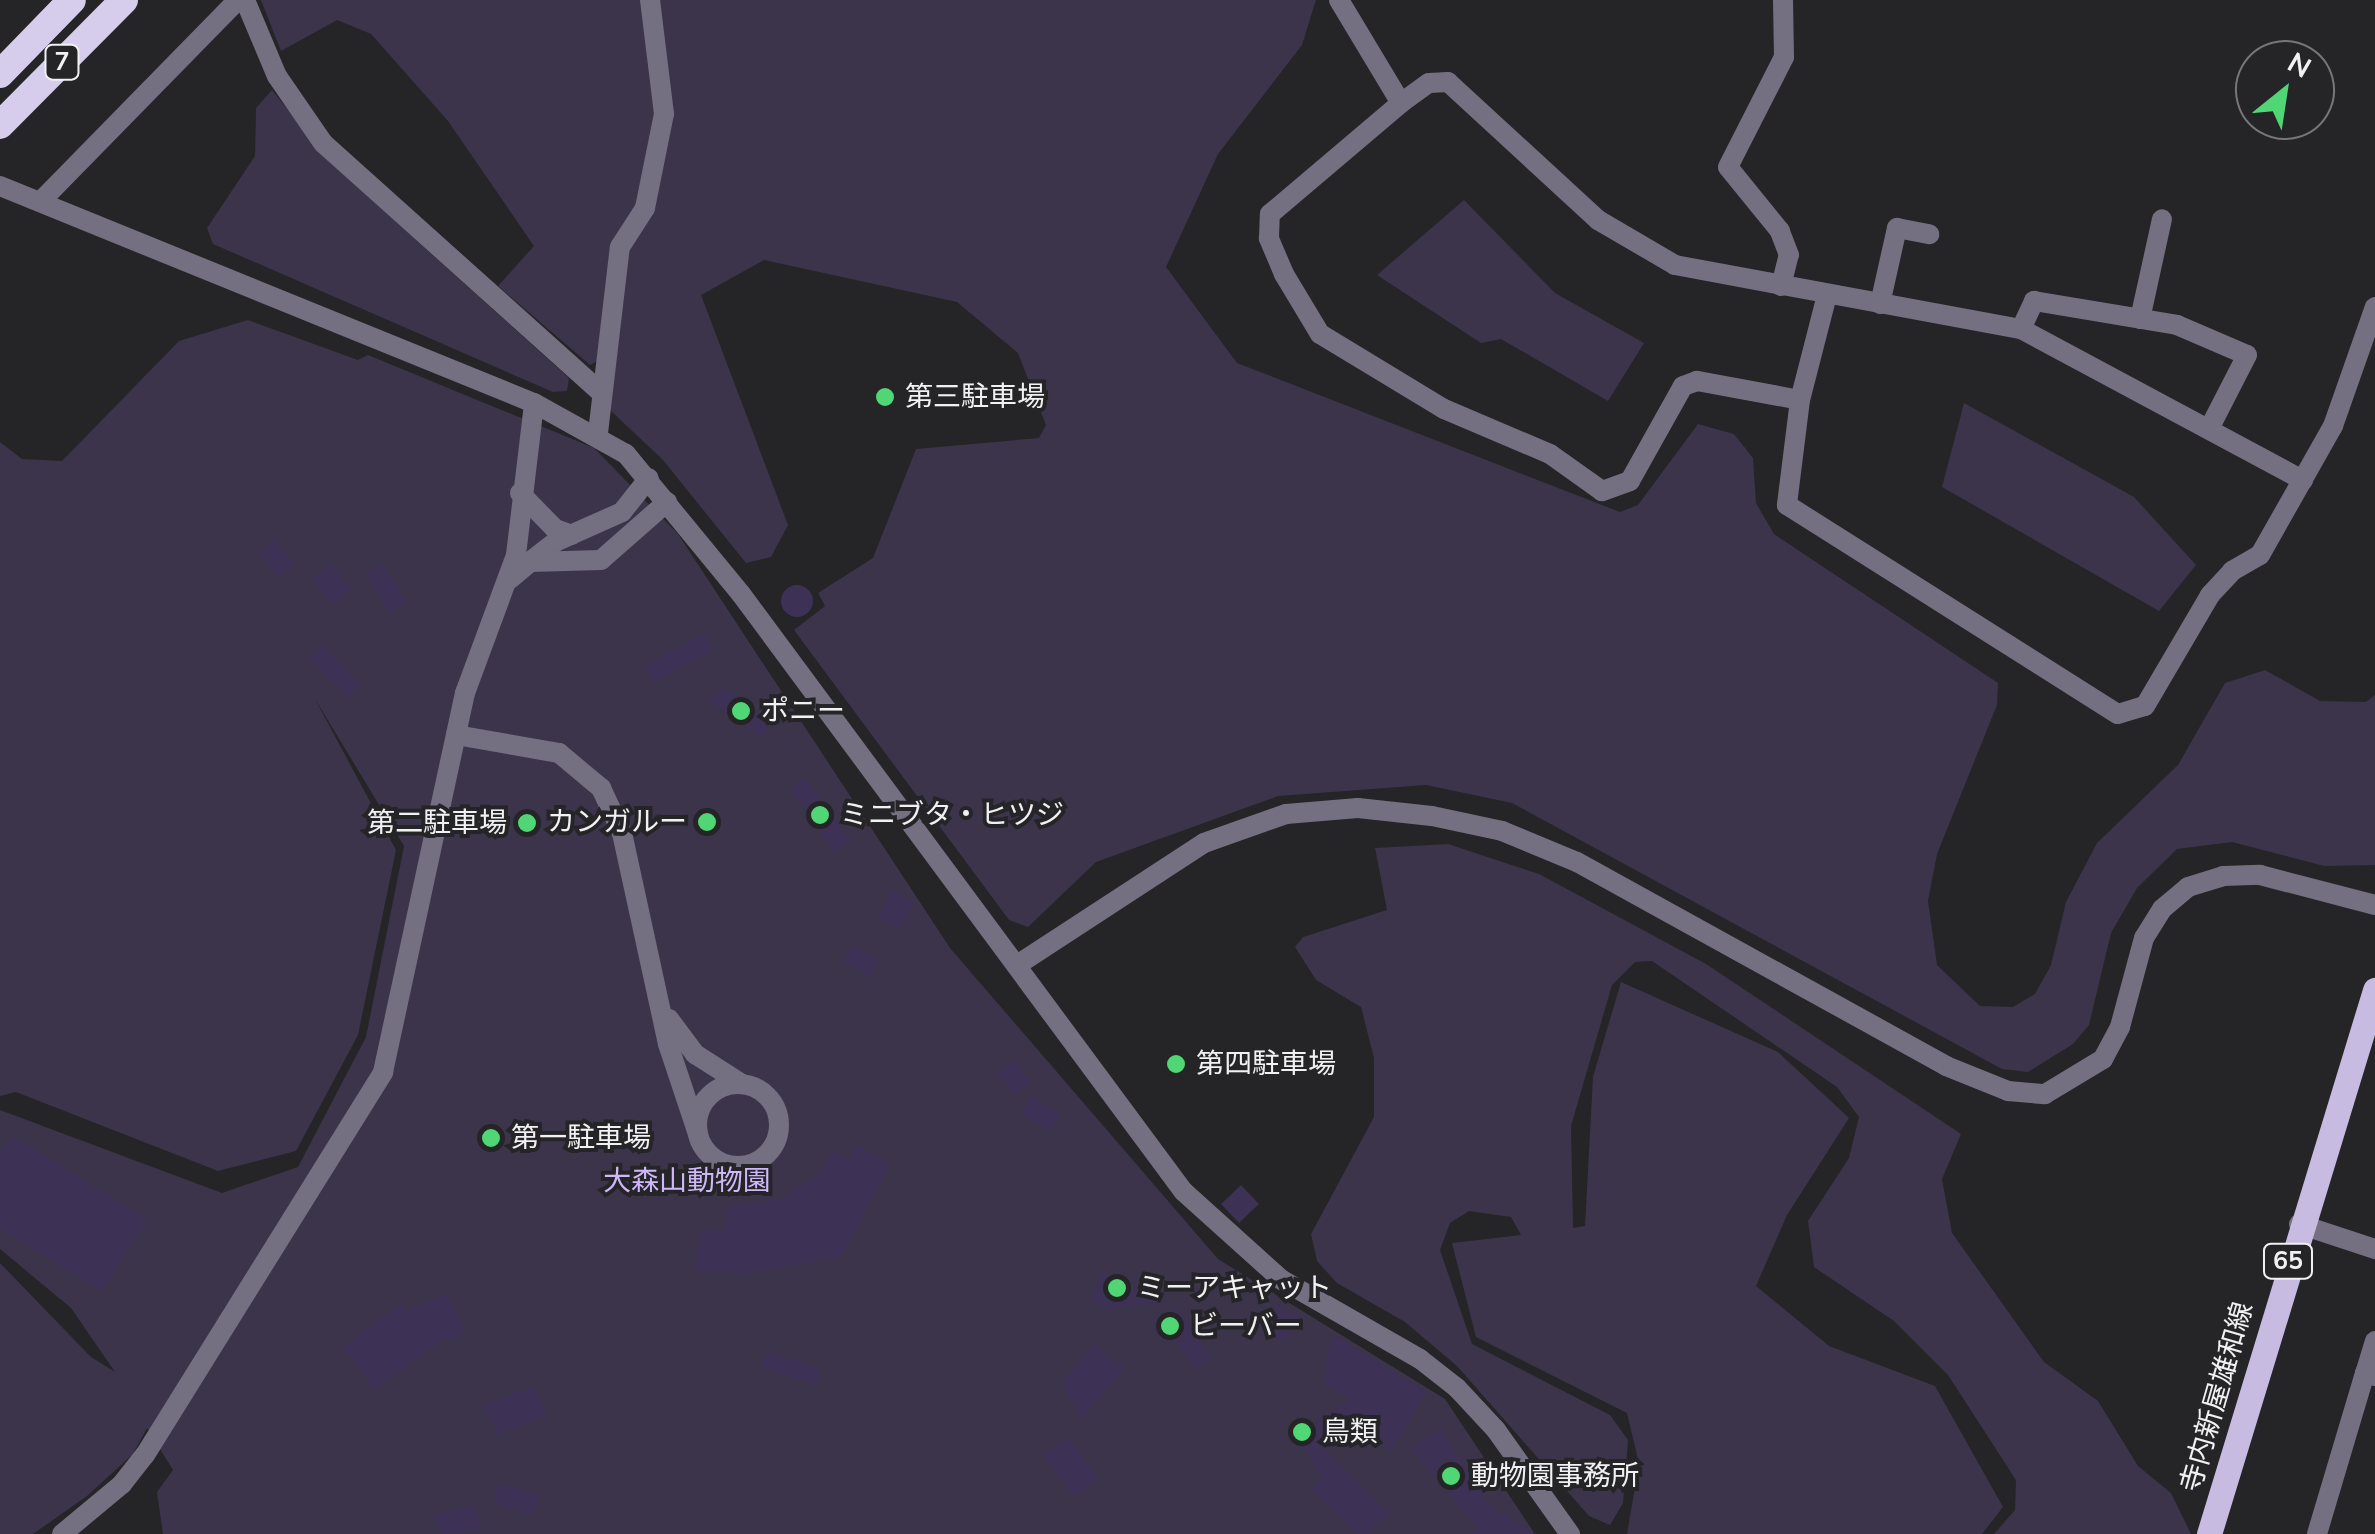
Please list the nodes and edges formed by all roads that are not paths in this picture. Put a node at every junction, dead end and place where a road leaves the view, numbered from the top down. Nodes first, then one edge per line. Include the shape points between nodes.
1 (72, 0) edge
2 (124, 0) edge
3 (241, 0) edge
4 (650, 0) edge
5 (1339, 0) edge
6 (1783, 0) edge
7 (0, 74) edge
8 (1401, 103) junction
9 (0, 124) edge
10 (0, 186) edge
11 (40, 202) junction
12 (2162, 220) dead end
13 (1930, 234) dead end
14 (1781, 286) junction
15 (1826, 295) junction
16 (1880, 304) junction
17 (2375, 307) edge
18 (2140, 319) junction
19 (2021, 329) junction
20 (602, 393) junction
21 (1800, 400) junction
22 (534, 403) junction
23 (2209, 430) junction
24 (598, 433) junction
25 (648, 478) junction
26 (2303, 480) junction
27 (520, 493) junction
28 (667, 502) junction
29 (572, 535) junction
30 (530, 562) junction
31 (510, 579) junction
32 (456, 735) junction
33 (2375, 905) edge
34 (1018, 966) junction
35 (2375, 990) edge
36 (660, 1004) junction
37 (742, 1084) junction
38 (698, 1134) junction
39 (2299, 1224) junction
40 (2375, 1249) edge
41 (2375, 1341) edge
42 (2370, 1374) edge
43 (62, 1534) edge
44 (1570, 1534) edge
45 (2209, 1534) edge
46 (2317, 1534) edge

1 - 7 highway, 7
2 - 9 highway, 7
3 - 11 street
3 - 20 street via 277,76 323,143
4 - 20 street via 664,114 645,208 620,247
5 - 8 street
6 - 14 street via 1784,57 1728,167 1780,231 1789,255
8 - 14 street via 1429,84 1448,82 1598,220 1676,265
8 - 21 street via 1270,214 1269,238 1320,334 1444,409 1550,454 1602,491 1630,482 1683,386 1697,381
10 - 11 street
11 - 22 street
12 - 18 street
13 - 16 street via 1897,228
14 - 15 street
15 - 16 street
15 - 21 street
16 - 19 street
17 - 26 street via 2357,372
18 - 19 street via 2034,301
18 - 23 street via 2177,325 2247,355
19 - 23 street
20 - 24 street
21 - 26 street via 1788,506 2118,714 2145,706 2210,595 2232,571 2260,556
22 - 24 street
22 - 27 street
23 - 26 street
24 - 25 street
25 - 28 street
25 - 29 street via 622,512
27 - 29 street via 555,529
27 - 31 street
28 - 30 street via 601,560
28 - 34 street
29 - 30 street
30 - 31 street
31 - 32 street via 475,662
32 - 36 street via 559,753 600,788 622,833
32 - 43 street via 400,1014 376,1088 145,1455 122,1484
33 - 34 street via 2260,875 2223,876 2188,887 2162,909 2144,938 2120,1027 2103,1059 2046,1094 2008,1091 1946,1066 1576,862 1502,832 1432,816 1358,808 1286,814 1204,844
34 - 44 street via 1183,1192 1282,1280 1457,1388 1496,1430
35 - 39 main road, 寺内新屋雄和線 / 65
36 - 37 street via 695,1054
36 - 38 street
37 - 38 street via 708,1097
37 - 38 street via 758,1088 776,1108 773,1149 736,1167 712,1157
39 - 40 street
39 - 45 main road, 寺内新屋雄和線 / 65
41 - 42 street
42 - 46 street

